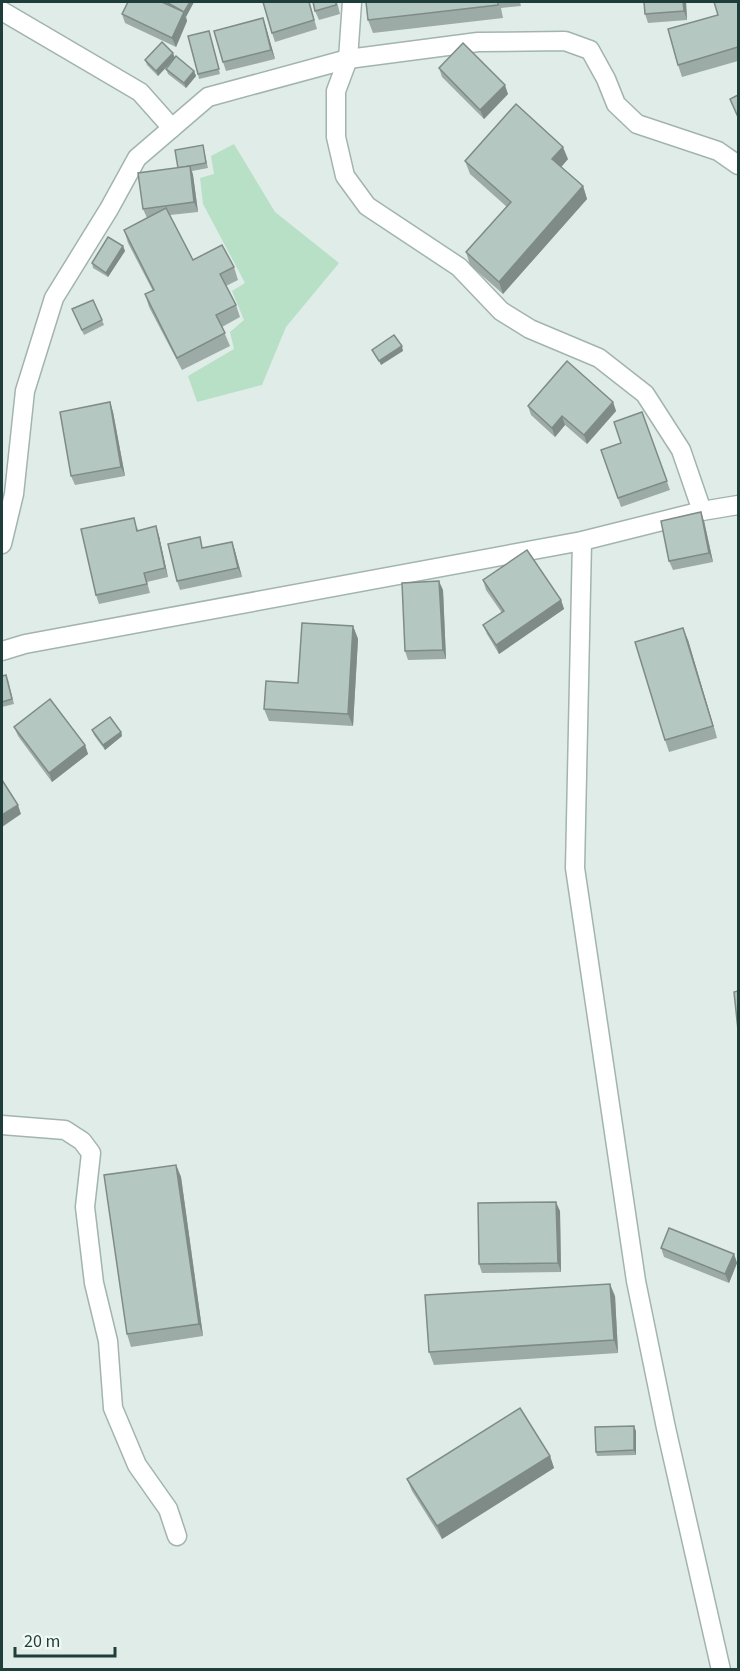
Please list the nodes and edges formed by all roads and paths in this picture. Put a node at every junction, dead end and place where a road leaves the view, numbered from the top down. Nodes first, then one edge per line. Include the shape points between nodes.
1 (352, 2) edge
2 (2, 11) edge
3 (348, 59) junction
4 (172, 128) junction
5 (738, 165) edge
6 (738, 505) edge
7 (702, 511) junction
8 (582, 542) junction
9 (2, 544) edge
10 (2, 651) edge
11 (2, 1125) edge
12 (177, 1536) dead end
13 (721, 1670) edge

1 - 3 street
2 - 4 street via 140,92
3 - 4 street via 208,97
3 - 5 street via 478,42 565,41 590,50 616,104 637,124 718,151
3 - 7 street via 336,91 336,137 345,176 367,206 459,267 501,311 530,329 598,358 645,394 681,450
4 - 9 street via 137,158 54,298 25,391 14,494
6 - 7 street
7 - 8 street
8 - 10 street
8 - 13 street via 575,868 636,1281
11 - 12 street via 65,1130 82,1141 91,1154 85,1208 94,1283 108,1341 113,1408 137,1465 168,1509

